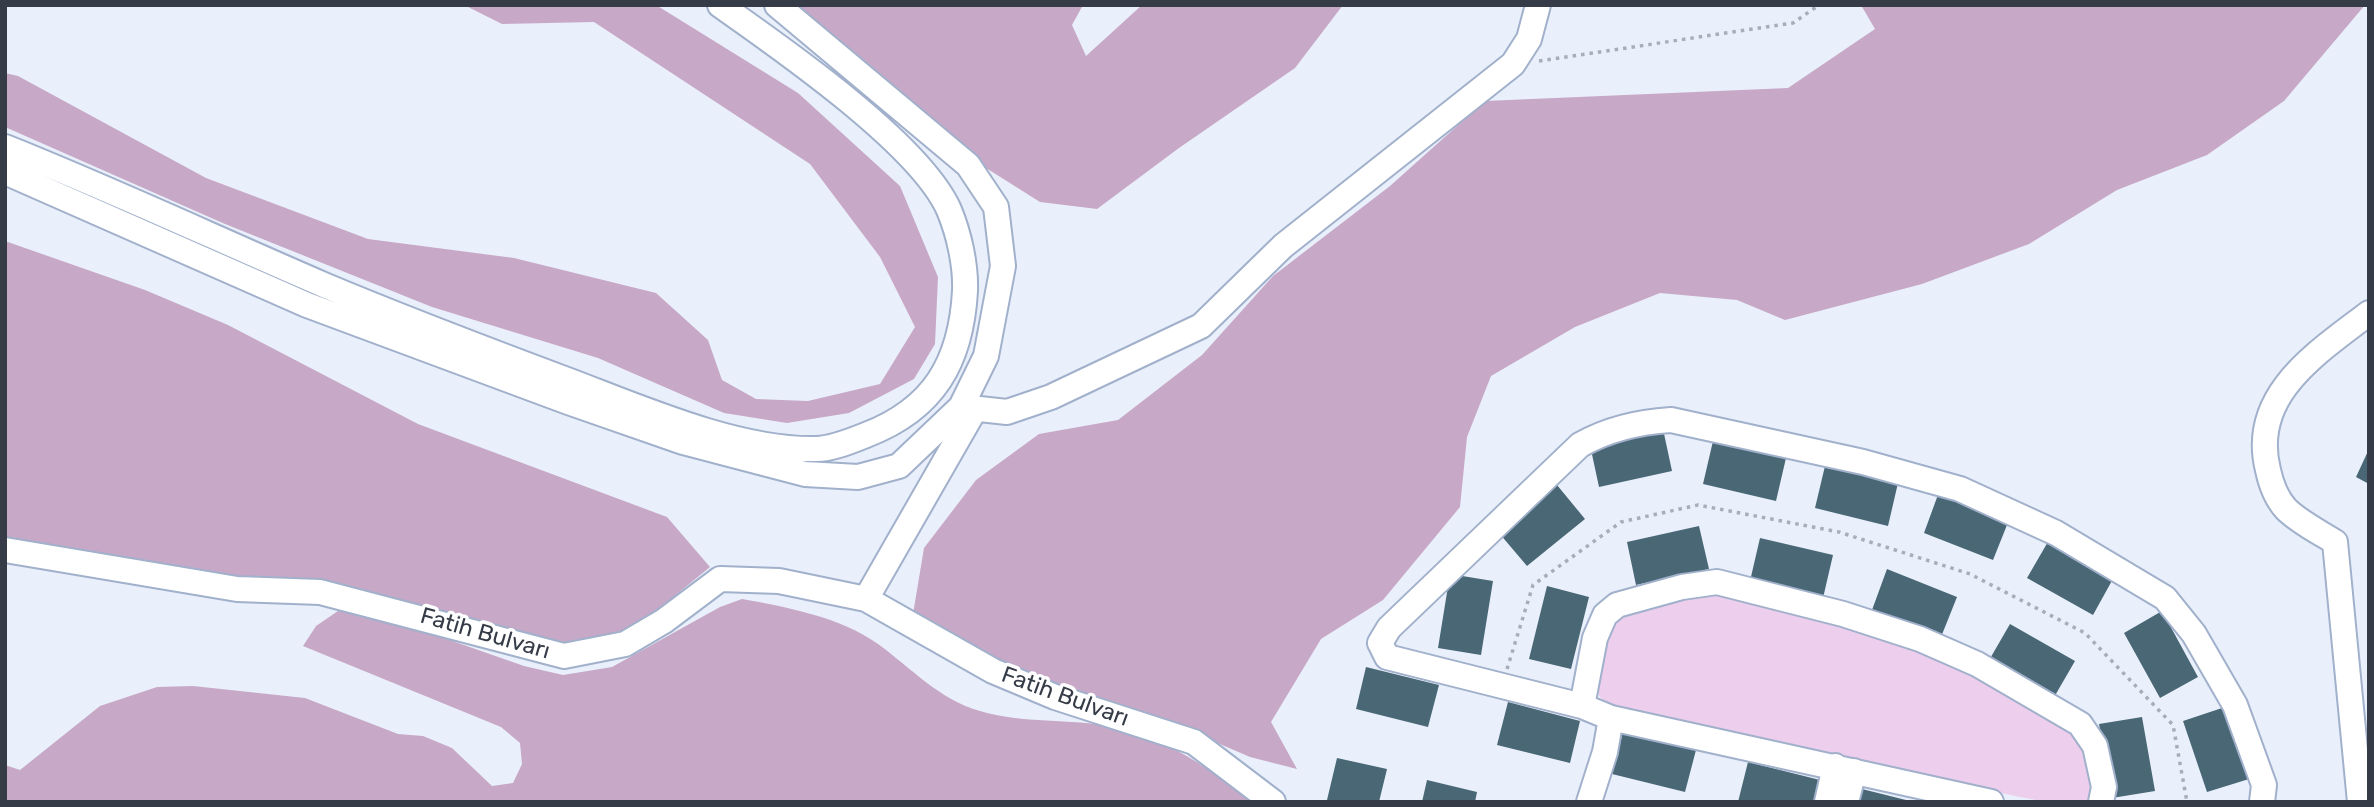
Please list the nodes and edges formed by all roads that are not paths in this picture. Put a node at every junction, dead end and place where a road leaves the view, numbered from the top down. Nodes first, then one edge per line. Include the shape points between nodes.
1 (720, 5) edge
2 (778, 5) edge
3 (1538, 5) edge
4 (5, 147) edge
5 (5, 172) edge
6 (2369, 313) edge
7 (968, 408) junction
8 (5, 550) edge
9 (866, 599) junction
10 (1583, 706) junction
11 (1611, 718) junction
12 (1845, 769) junction
13 (1273, 802) edge
14 (1589, 802) edge
15 (1827, 802) edge
16 (1846, 802) edge
17 (1991, 802) edge
18 (2101, 802) edge
19 (2262, 802) edge
20 (2360, 802) edge

1 - 4 street via 898,146 918,164 948,209 965,271 963,325 948,368 921,406 891,426 853,440 818,449 767,444 692,426 406,319
2 - 7 street via 968,165 996,207 1003,266 986,356
3 - 7 street via 1529,39 1513,64 1283,246 1201,326 1051,397 1007,412
5 - 7 street via 393,339 683,443 805,474 858,477 899,466
6 - 20 street via 2293,378 2269,411 2263,440 2270,478 2281,503 2335,542
7 - 9 street
8 - 9 street, Fatih Bulvarı via 237,589 320,592 564,656 625,644 720,579 779,581
9 - 13 street, Fatih Bulvarı via 993,671 1055,698 1194,742
10 - 11 street
10 - 18 street via 1595,638 1605,615 1617,605 1717,582 1843,614 1977,664 2080,724 2095,746 2104,787
10 - 19 street via 1387,657 1380,643 1389,628 1580,445 1641,422 1671,420 1863,462 1959,489 2056,533 2165,598 2194,634 2235,705 2264,785
11 - 12 street
11 - 14 street
12 - 15 street
12 - 16 street
12 - 17 street

